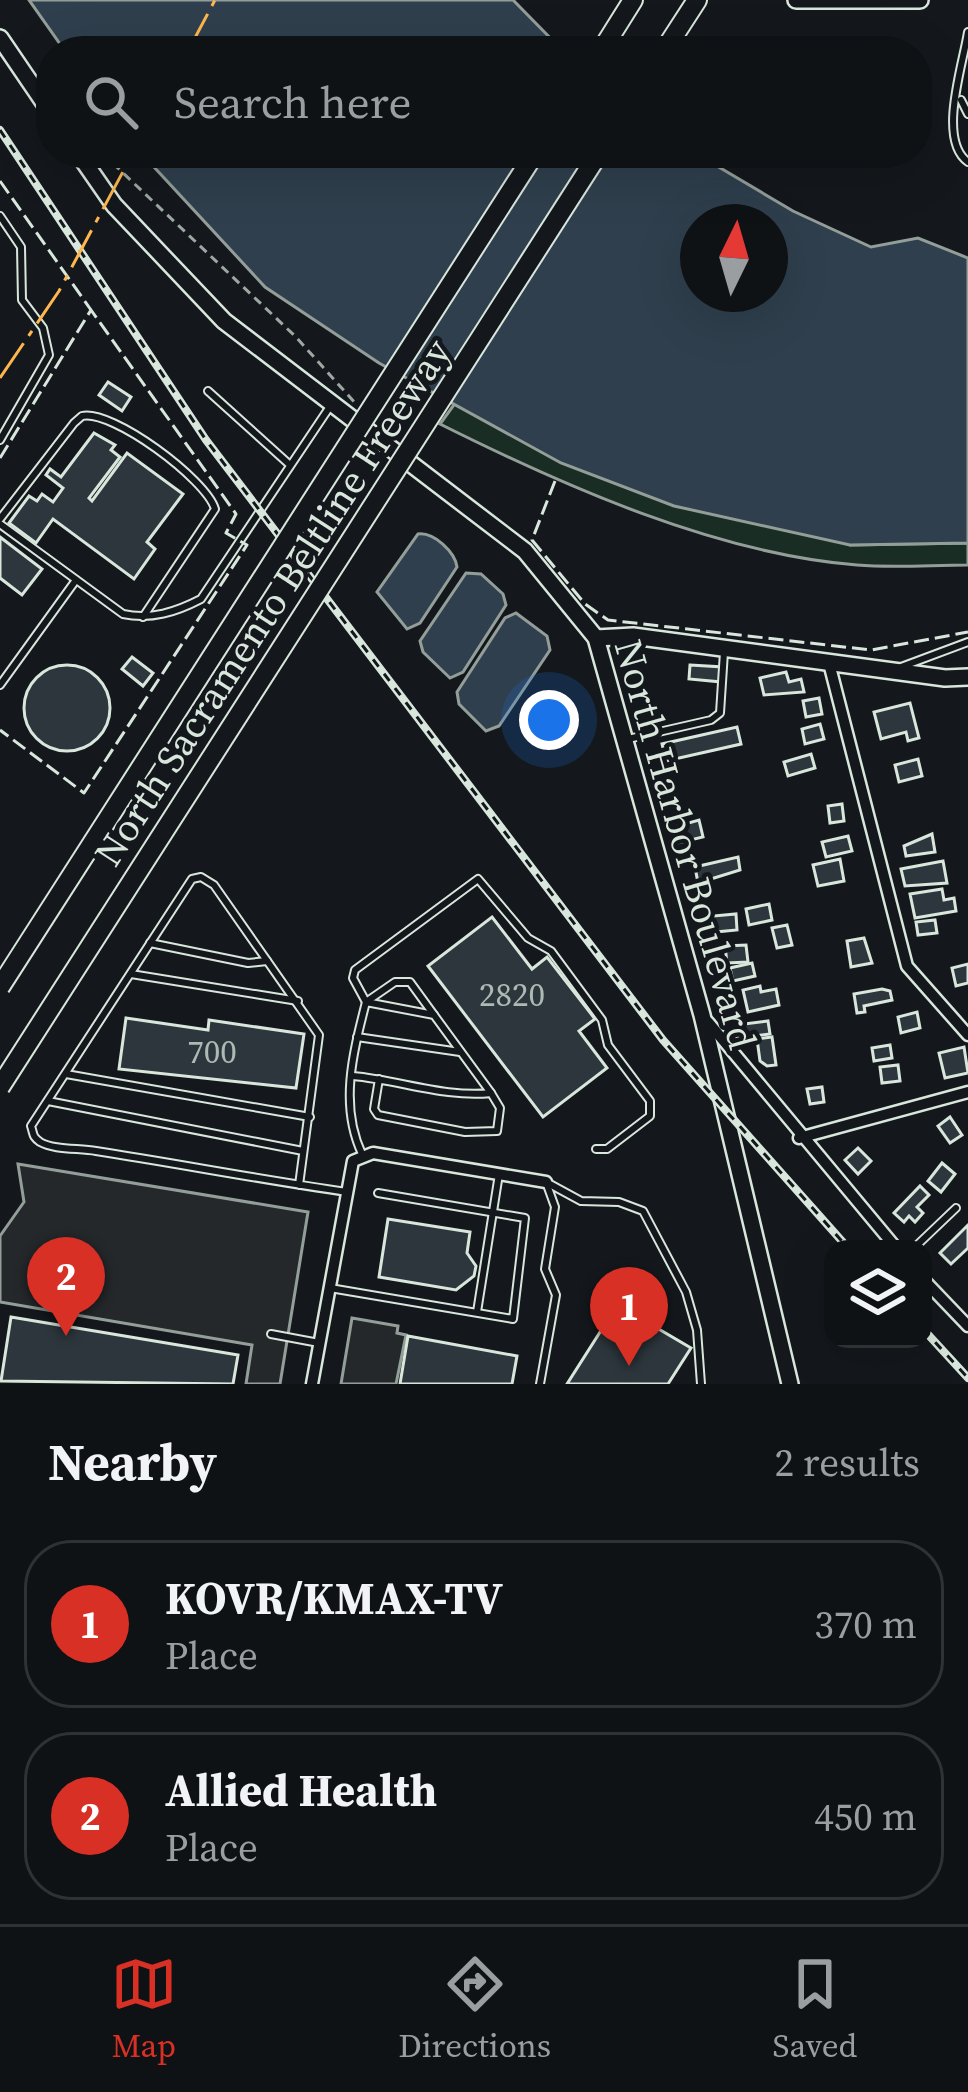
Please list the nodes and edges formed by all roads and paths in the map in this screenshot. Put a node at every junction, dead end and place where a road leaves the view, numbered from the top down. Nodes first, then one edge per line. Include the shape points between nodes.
1 (634, 0) edge
2 (697, 0) edge
3 (796, 0) edge
4 (920, 0) edge
5 (968, 32) edge
6 (611, 36) edge
7 (674, 36) edge
8 (0, 38) edge
9 (36, 91) edge
10 (959, 97) junction
11 (968, 114) edge
12 (968, 162) edge
13 (88, 168) edge
14 (118, 168) edge
15 (525, 168) edge
16 (589, 168) edge
17 (0, 216) edge
18 (208, 391) dead end
19 (331, 405) junction
20 (358, 418) junction
21 (0, 440) edge
22 (290, 466) junction
23 (0, 522) edge
24 (76, 580) junction
25 (142, 618) junction
26 (596, 638) junction
27 (968, 642) edge
28 (724, 648) junction
29 (829, 663) junction
30 (892, 671) junction
31 (968, 676) edge
32 (0, 685) edge
33 (628, 739) junction
34 (150, 943) junction
35 (268, 961) junction
36 (131, 974) junction
37 (0, 987) edge
38 (298, 1001) junction
39 (367, 1002) junction
40 (434, 1015) junction
41 (702, 1015) junction
42 (968, 1034) edge
43 (357, 1037) junction
44 (462, 1053) junction
45 (66, 1074) junction
46 (353, 1076) junction
47 (379, 1078) junction
48 (0, 1087) edge
49 (968, 1092) edge
50 (491, 1093) junction
51 (48, 1101) junction
52 (310, 1117) junction
53 (799, 1138) junction
54 (596, 1149) dead end
55 (304, 1151) junction
56 (357, 1158) junction
57 (499, 1174) junction
58 (546, 1181) junction
59 (298, 1184) junction
60 (347, 1192) junction
61 (378, 1192) dead end
62 (956, 1208) dead end
63 (493, 1213) junction
64 (889, 1240) edge
65 (923, 1240) edge
66 (329, 1288) junction
67 (932, 1288) edge
68 (477, 1312) junction
69 (968, 1326) edge
70 (271, 1334) dead end
71 (319, 1343) junction
72 (312, 1384) edge
73 (540, 1384) edge
74 (701, 1384) edge
75 (790, 1384) edge

1 - 6 highway
2 - 7 highway
3 - 4 main road
5 - 10 lane
8 - 9 main road
10 - 11 lane
10 - 12 lane via 953,134
13 - 19 main road, North Harbor Boulevard via 166,265
14 - 20 path via 296,337
15 - 37 highway, North Sacramento Beltline Freeway, bridge
16 - 48 highway, North Sacramento Beltline Freeway, bridge
17 - 21 lane via 21,248 22,300 43,328 49,355
18 - 22 lane
19 - 20 main road, North Harbor Boulevard
19 - 22 lane
20 - 26 main road, North Harbor Boulevard via 525,551
22 - 25 lane via 201,598
23 - 24 lane
23 - 25 lane via 74,423 105,414 204,487 215,509
24 - 25 lane via 122,614
24 - 32 lane
26 - 28 main road
26 - 33 main road, North Harbor Boulevard
27 - 30 lane
28 - 29 main road
28 - 33 lane via 720,713
29 - 30 main road
29 - 42 street via 908,966
30 - 31 main road
33 - 41 main road, North Harbor Boulevard
34 - 35 lane
34 - 35 lane via 182,889 201,877
34 - 36 lane
35 - 38 lane
36 - 38 lane
36 - 45 lane
38 - 52 lane via 320,1035
39 - 40 lane
39 - 40 lane via 394,982 410,982
39 - 43 lane
39 - 54 lane via 355,970 478,879 528,938 551,951 650,1101 650,1116
40 - 44 lane
41 - 53 street
41 - 75 main road, North Harbor Boulevard
43 - 44 lane
43 - 46 lane
44 - 50 lane
45 - 51 lane
45 - 52 lane
46 - 47 lane
46 - 56 lane
47 - 50 lane
47 - 50 lane via 379,1115 465,1132 497,1131 500,1108
49 - 53 street
51 - 55 lane
51 - 59 lane via 32,1126 44,1144
52 - 55 lane
53 - 64 street
55 - 59 lane
56 - 57 street
56 - 60 street
57 - 58 street
57 - 63 lane
58 - 73 lane via 555,1207 545,1269 556,1295
58 - 74 lane via 581,1201 643,1211 686,1292
59 - 60 lane
60 - 66 street
61 - 63 lane
62 - 65 lane
63 - 68 lane
63 - 68 lane via 525,1218 513,1318
66 - 68 lane
66 - 71 street
67 - 69 street
70 - 71 lane
71 - 72 street

